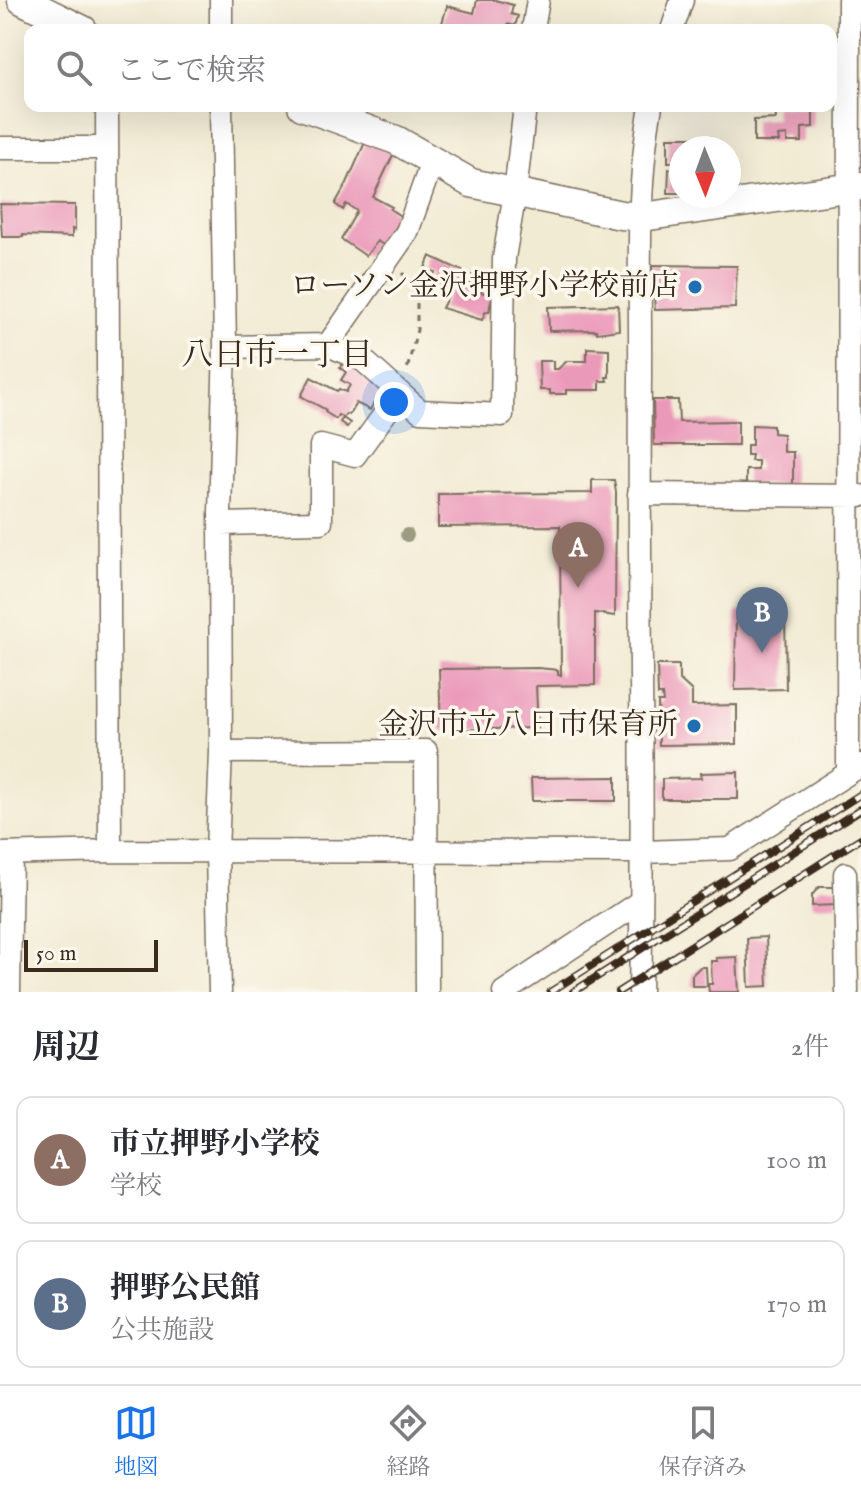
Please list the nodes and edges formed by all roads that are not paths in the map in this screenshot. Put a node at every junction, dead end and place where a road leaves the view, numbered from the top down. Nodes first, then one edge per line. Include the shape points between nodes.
1 (22, 0) edge
2 (221, 0) edge
3 (538, 0) edge
4 (682, 0) edge
5 (849, 0) edge
6 (71, 24) edge
7 (221, 24) edge
8 (534, 24) edge
9 (674, 24) edge
10 (847, 42) edge
11 (107, 112) edge
12 (221, 112) edge
13 (319, 112) edge
14 (524, 112) edge
15 (650, 112) edge
16 (0, 148) edge
17 (107, 148) junction
18 (432, 162) junction
19 (854, 187) edge
20 (515, 193) junction
21 (642, 217) junction
22 (328, 345) junction
23 (225, 347) junction
24 (400, 393) junction
25 (639, 494) junction
26 (854, 496) edge
27 (220, 524) junction
28 (221, 752) junction
29 (855, 769) edge
30 (110, 851) junction
31 (217, 851) junction
32 (426, 851) junction
33 (642, 852) junction
34 (6, 854) edge
35 (845, 874) dead end
36 (640, 902) junction
37 (853, 907) edge
38 (9, 992) edge
39 (220, 992) edge
40 (427, 992) edge
41 (504, 992) edge
42 (640, 992) edge
43 (847, 992) edge

1 - 6 main road
2 - 7 street
3 - 8 street
4 - 9 street
5 - 10 street
10 - 19 street
11 - 17 street
12 - 23 street
13 - 18 main road via 396,140
14 - 20 street
15 - 21 street
16 - 17 street
17 - 30 street
18 - 20 main road via 471,183
18 - 22 street via 407,232
19 - 21 main road
19 - 26 street
20 - 21 main road
20 - 24 street via 504,258 502,415 420,411
21 - 25 street
22 - 23 street
22 - 24 street via 363,360
23 - 27 street
24 - 27 street via 355,455 321,446 321,522
25 - 26 street
25 - 33 street
26 - 29 street
27 - 28 street
28 - 31 street
28 - 32 street via 426,751
29 - 33 street via 730,849
30 - 31 street
30 - 34 street
31 - 32 street
31 - 39 street
32 - 33 street
32 - 40 street
33 - 36 street
34 - 38 street
35 - 37 street
36 - 41 street
36 - 42 street
37 - 43 street

